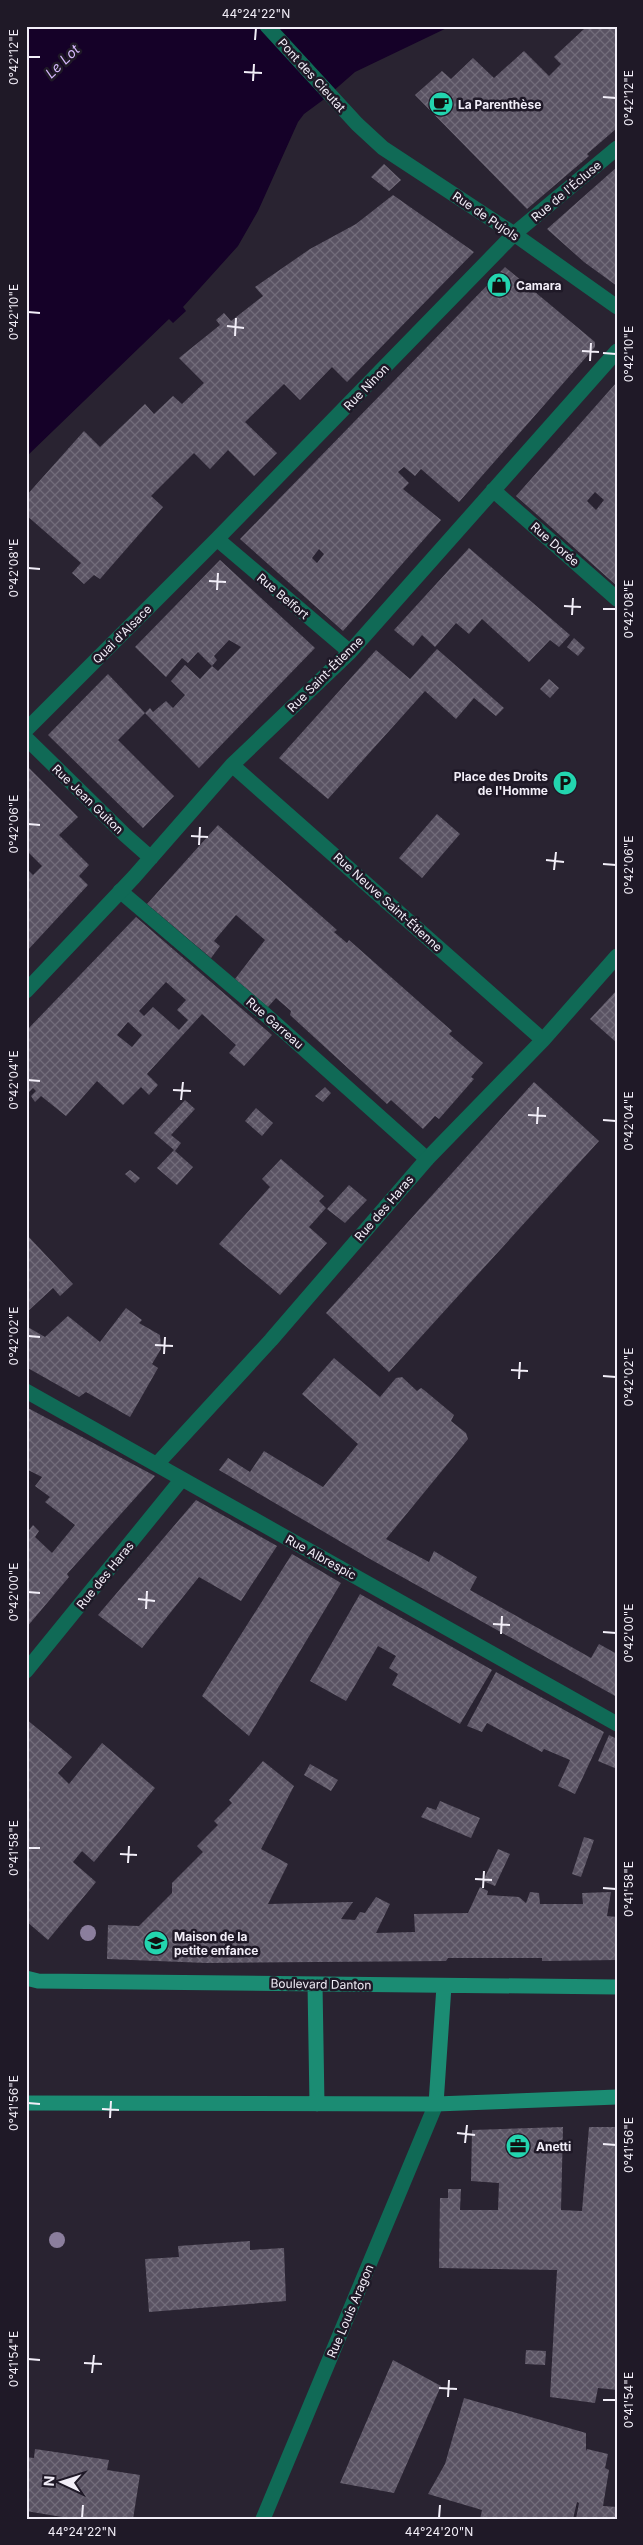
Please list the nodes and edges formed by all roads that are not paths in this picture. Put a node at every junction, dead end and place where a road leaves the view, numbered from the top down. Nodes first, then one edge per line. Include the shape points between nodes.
1 (268, 26) edge
2 (357, 124) joint
3 (617, 148) edge
4 (514, 234) junction
5 (617, 308) edge
6 (617, 351) edge
7 (493, 490) junction
8 (217, 539) junction
9 (617, 598) edge
10 (350, 652) junction
11 (26, 730) edge
12 (26, 738) edge
13 (232, 765) junction
14 (152, 858) junction
15 (120, 891) junction
16 (617, 956) edge
17 (26, 991) edge
18 (543, 1040) junction
19 (427, 1159) junction
20 (26, 1391) edge
21 (157, 1464) junction
22 (182, 1479) junction
23 (26, 1671) edge
24 (617, 1724) edge
25 (26, 1978) edge
26 (315, 1984) junction
27 (444, 1986) junction
28 (617, 1987) edge
29 (617, 2097) edge
30 (26, 2103) edge
31 (317, 2104) junction
32 (436, 2104) junction
33 (263, 2519) edge

1 - 2 street, Pont des Cieutat
2 - 4 street, Rue de Pujols via 384,148
3 - 4 street, Rue de l'Écluse
4 - 5 street, Rue de Pujols
4 - 8 street, Rue Ninon
6 - 7 street, Rue Saint-Étienne
7 - 9 street, Rue Dorée
7 - 10 street, Rue Saint-Étienne
8 - 10 street, Rue Belfort
8 - 11 street, Quai d'Alsace
10 - 13 street, Rue Saint-Étienne
12 - 14 street, Rue Jean Guiton
13 - 14 street, Rue Saint-Étienne
13 - 18 street, Rue Neuve Saint-Étienne
14 - 15 street, Rue Saint-Étienne
15 - 17 street, Rue Saint-Étienne
15 - 19 street, Rue Garreau via 267,1016
16 - 18 street, Rue des Haras
18 - 19 street, Rue des Haras
19 - 21 street, Rue des Haras via 271,1340
20 - 21 street, Rue Albrespic
21 - 22 street, Rue Albrespic
22 - 23 street, Rue des Haras
22 - 24 street, Rue Albrespic
25 - 26 main road, Boulevard Danton via 38,1981
26 - 27 main road, Boulevard Danton
26 - 31 main road
27 - 28 main road, Boulevard Danton
27 - 32 main road
29 - 32 main road
30 - 31 main road
31 - 32 main road
32 - 33 street, Rue Louis Aragon

